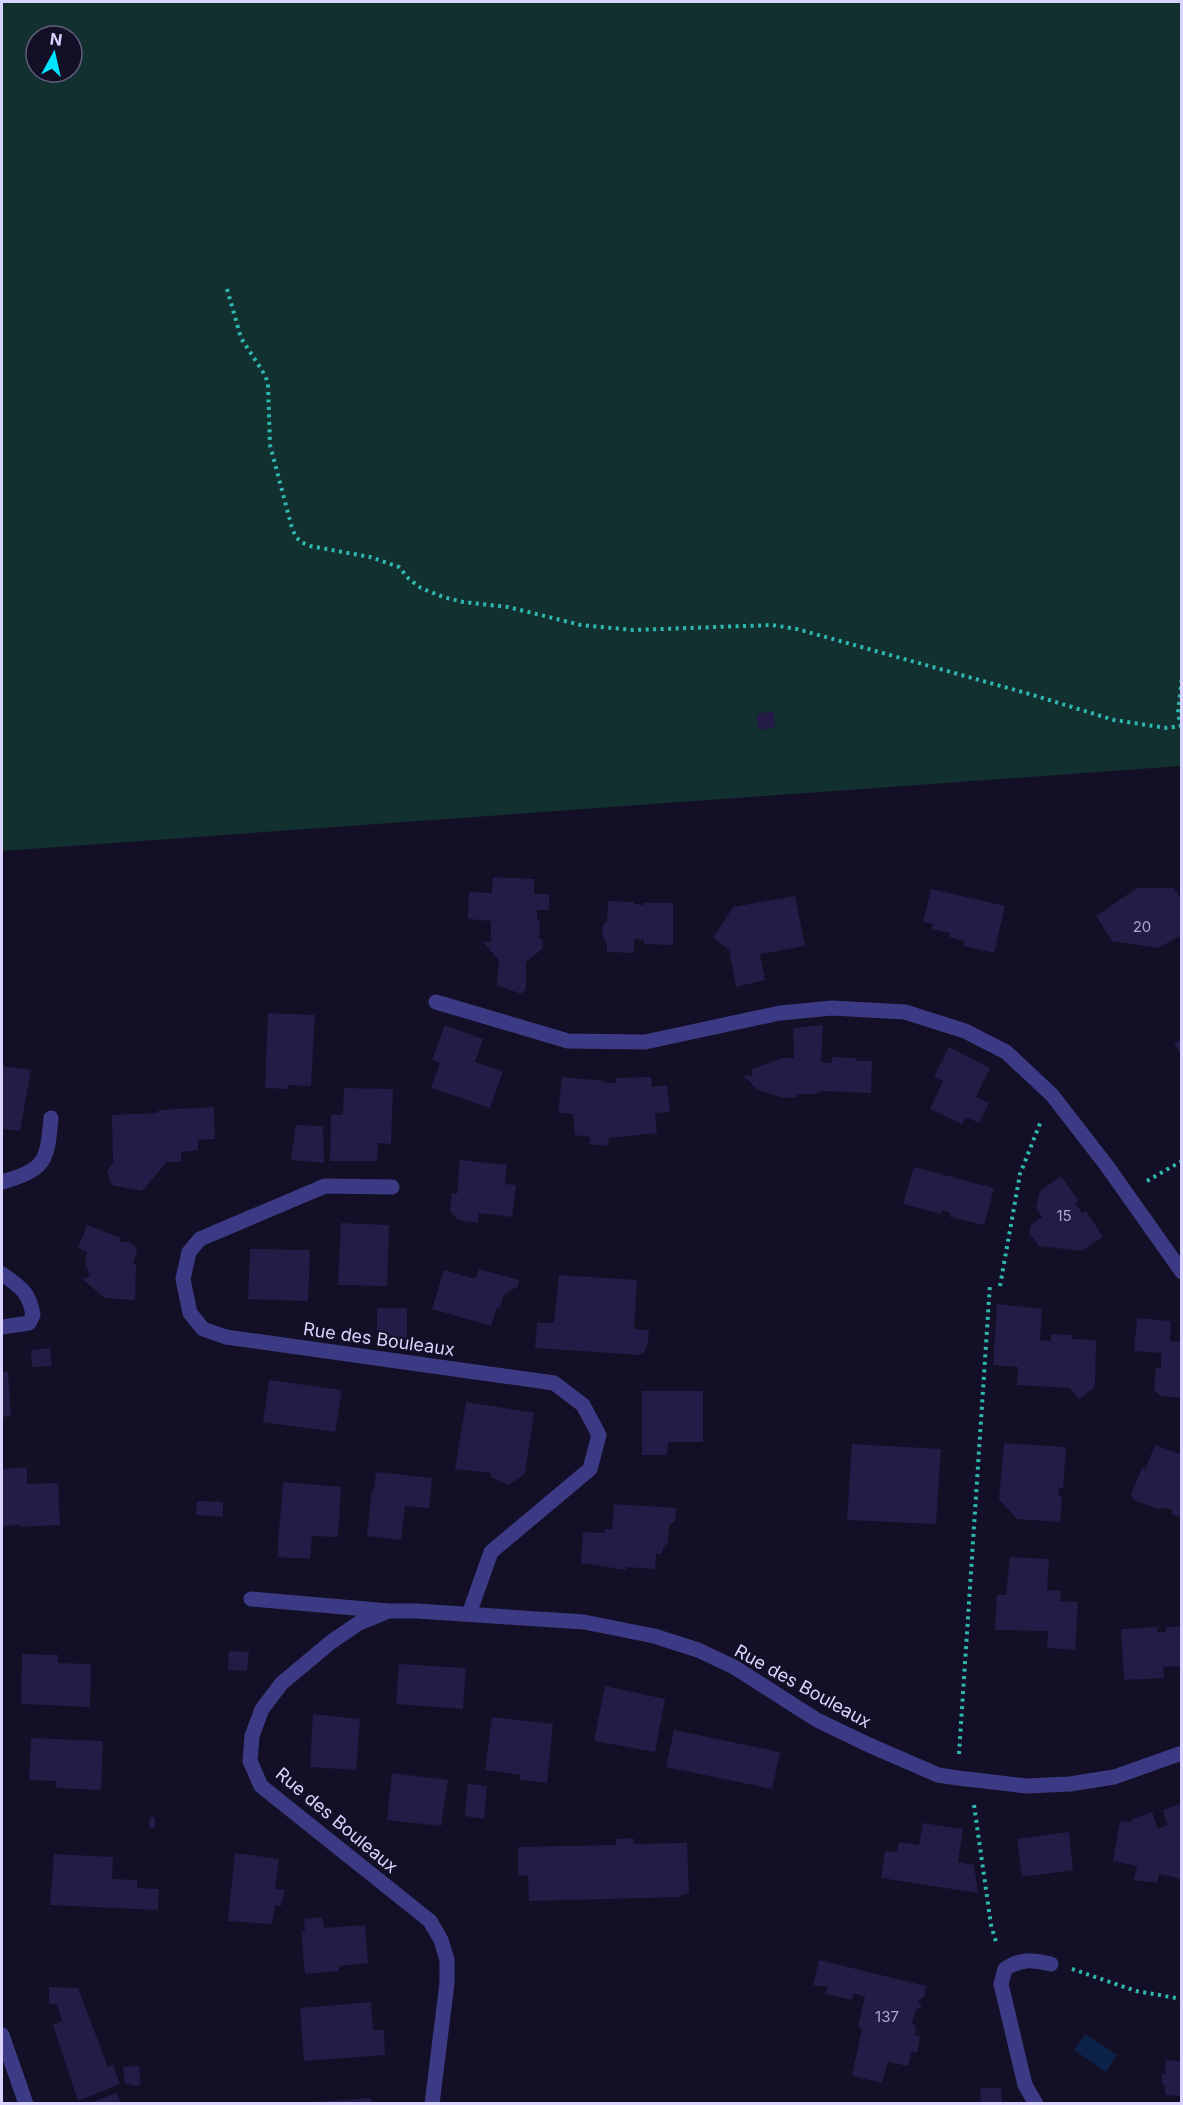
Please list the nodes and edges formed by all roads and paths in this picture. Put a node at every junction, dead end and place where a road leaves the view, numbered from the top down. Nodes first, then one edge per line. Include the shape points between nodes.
1 (227, 289) dead end
2 (1182, 677) edge
3 (1181, 726) edge
4 (436, 1002) dead end
5 (1052, 1095) junction
6 (51, 1118) dead end
7 (1182, 1161) edge
8 (2, 1182) edge
9 (392, 1187) dead end
10 (1126, 1193) junction
11 (1182, 1272) edge
12 (2, 1274) edge
13 (990, 1284) dead end
14 (1000, 1286) dead end
15 (2, 1327) edge
16 (251, 1599) dead end
17 (389, 1611) junction
18 (469, 1614) junction
19 (1182, 1753) edge
20 (964, 1779) junction
21 (1051, 1964) joint
22 (1005, 1969) junction
23 (1182, 1999) edge
24 (2, 2035) edge
25 (26, 2103) edge
26 (432, 2103) edge
27 (1036, 2103) edge

1 - 3 path via 241,338 268,384 270,445 292,528 301,542 370,556 399,567 421,588 463,602 603,628 772,625 797,629 1114,720 1167,728
2 - 3 path via 1178,713
4 - 5 street via 568,1041 645,1042 780,1013 832,1008 905,1012 965,1031 1006,1052
5 - 10 street
5 - 14 path via 1020,1174
6 - 8 street via 45,1158 39,1166
7 - 10 path
9 - 18 street, Rue des Bouleaux via 325,1186 200,1239 189,1252 183,1279 189,1313 203,1329 226,1337 554,1383 583,1405 599,1435 590,1469 491,1552
10 - 11 street
12 - 15 street via 31,1300 33,1315 29,1323
13 - 20 path
16 - 17 street, Rue des Bouleaux
17 - 18 street, Rue des Bouleaux
17 - 26 street, Rue des Bouleaux via 359,1623 282,1683 262,1709 252,1736 250,1761 261,1786 430,1921 441,1940 447,1960 447,1983
18 - 20 street, Rue des Bouleaux via 584,1622 654,1636 698,1650 734,1667 817,1720 939,1775
19 - 20 street, Rue des Bouleaux via 1114,1777 1070,1784 1026,1786
20 - 22 path via 991,1925
21 - 22 street via 1018,1960
21 - 23 path via 1136,1991
22 - 27 street via 1001,1984 1025,2085
24 - 25 street

